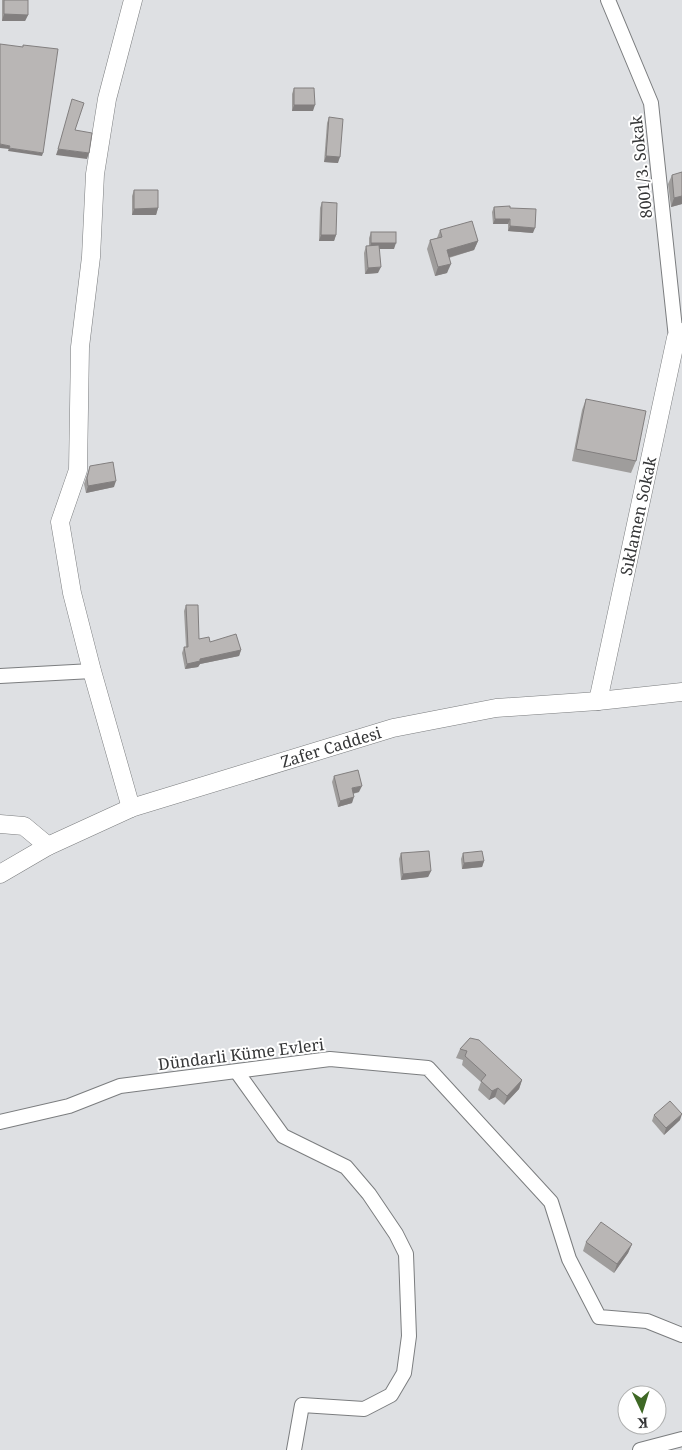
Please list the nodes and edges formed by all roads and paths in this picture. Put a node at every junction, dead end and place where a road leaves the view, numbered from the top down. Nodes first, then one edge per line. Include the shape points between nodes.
1 (133, 0) edge
2 (608, 0) edge
3 (679, 335) edge
4 (92, 671) junction
5 (0, 676) edge
6 (682, 692) edge
7 (598, 702) junction
8 (131, 808) junction
9 (0, 824) edge
10 (48, 846) junction
11 (0, 874) edge
12 (237, 1072) junction
13 (0, 1122) edge
14 (682, 1335) edge
15 (682, 1439) edge
16 (294, 1450) edge
17 (640, 1450) edge

1 - 4 street via 107,99 95,174 91,257 80,347 78,470 60,522 72,593
2 - 3 street, 8001/3. Sokak via 651,103
3 - 7 street, Sıklamen Sokak
4 - 5 street
4 - 8 street
6 - 7 street, Zafer Caddesi
7 - 8 street, Zafer Caddesi via 496,708 393,728
8 - 10 street, Zafer Caddesi
9 - 10 street via 24,826
10 - 11 street, Zafer Caddesi
12 - 13 street, Dündarli Küme Evleri via 120,1086 69,1106
12 - 14 street, Dündarli Küme Evleri via 330,1059 428,1068 552,1202 568,1259 599,1317 647,1322
12 - 16 street via 283,1136 346,1167 369,1194 406,1254 409,1336 404,1373 391,1395 364,1410 302,1405
15 - 17 street

